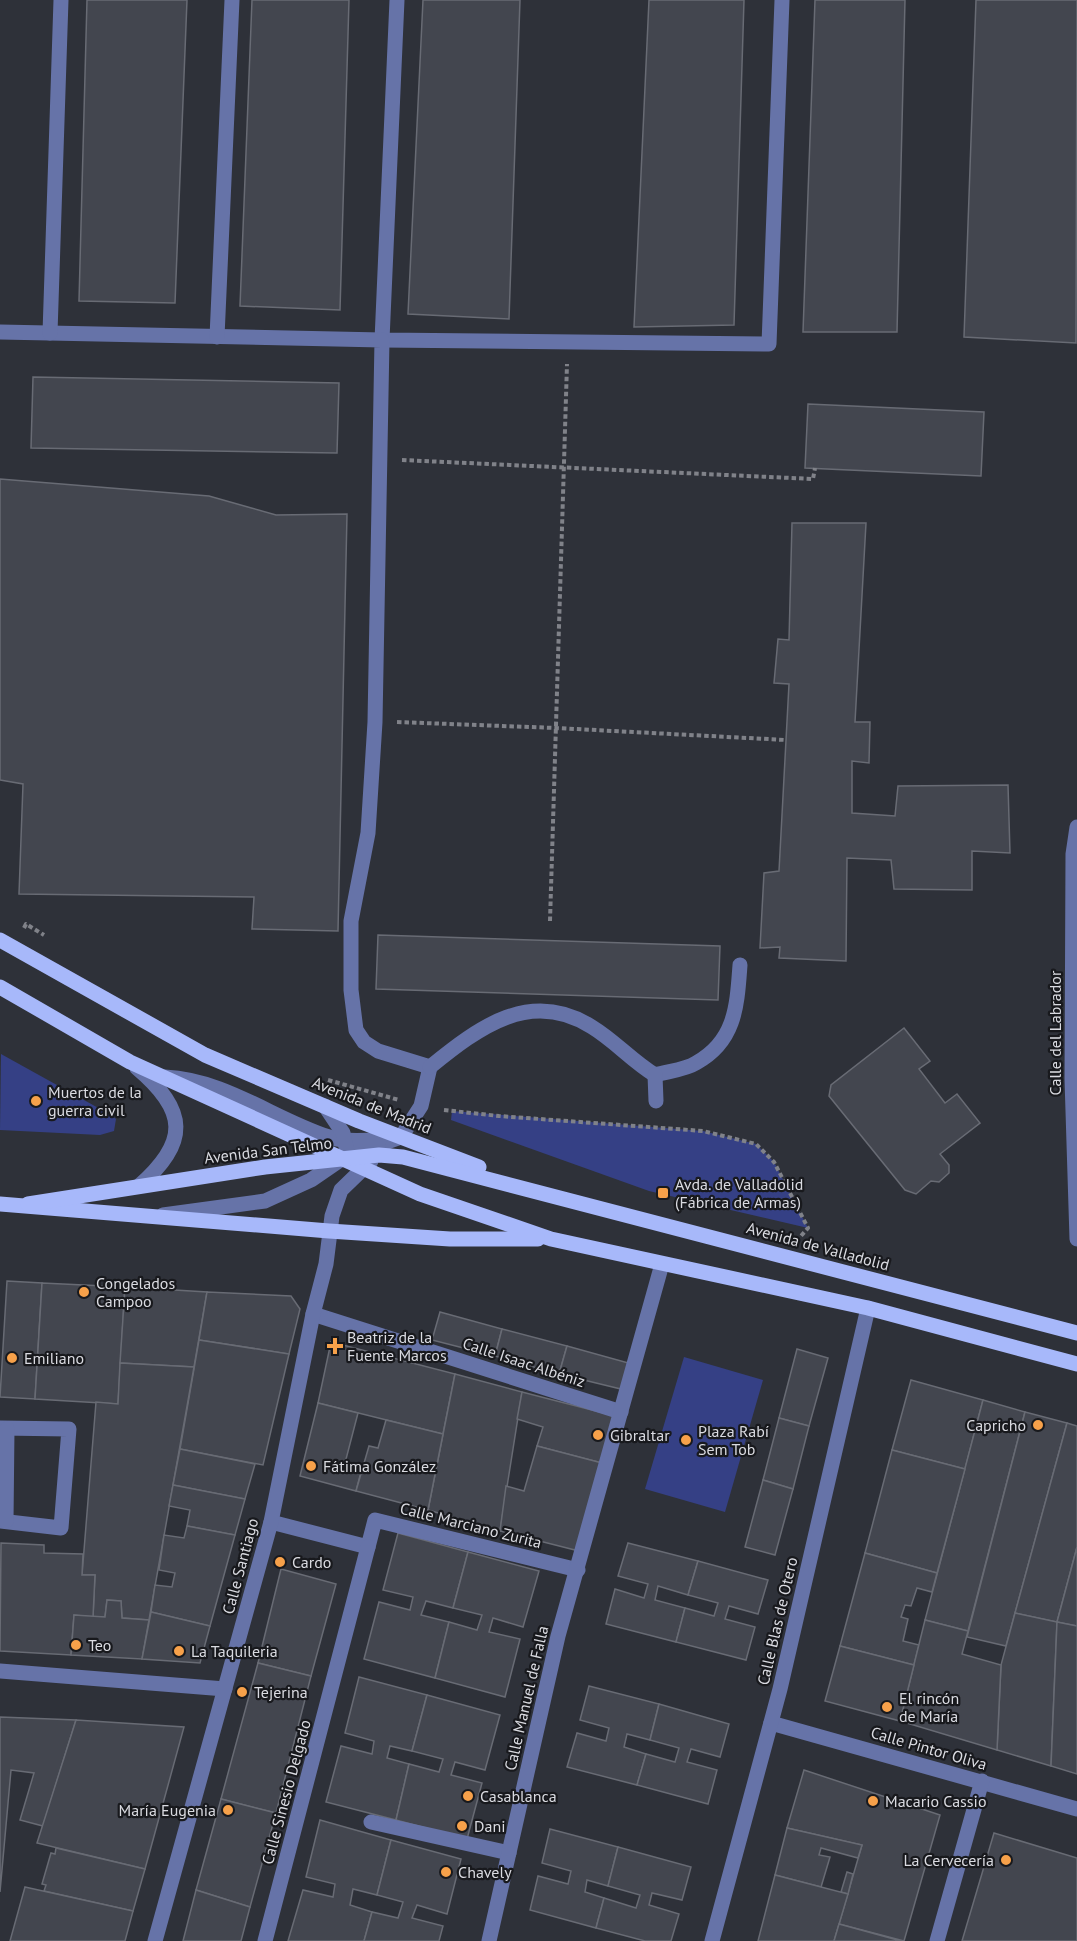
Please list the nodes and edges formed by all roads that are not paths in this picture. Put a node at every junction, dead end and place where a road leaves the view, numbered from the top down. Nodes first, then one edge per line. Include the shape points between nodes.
1 (61, 0) edge
2 (232, 0) edge
3 (397, 0) edge
4 (782, 0) edge
5 (0, 332) edge
6 (50, 333) junction
7 (217, 337) junction
8 (382, 340) junction
9 (1077, 827) edge
10 (0, 940) edge
11 (740, 965) dead end
12 (0, 987) edge
13 (130, 1062) junction
14 (430, 1067) junction
15 (655, 1075) junction
16 (164, 1077) junction
17 (656, 1101) dead end
18 (325, 1106) junction
19 (401, 1137) junction
20 (345, 1140) junction
21 (379, 1155) junction
22 (343, 1158) junction
23 (363, 1167) junction
24 (139, 1186) junction
25 (549, 1194) junction
26 (0, 1204) edge
27 (28, 1204) junction
28 (151, 1217) junction
29 (329, 1231) junction
30 (551, 1239) junction
31 (1077, 1239) edge
32 (662, 1264) junction
33 (868, 1308) junction
34 (312, 1314) junction
35 (1077, 1333) edge
36 (1077, 1364) edge
37 (621, 1412) junction
38 (3, 1429) edge
39 (3, 1521) edge
40 (272, 1522) junction
41 (368, 1547) junction
42 (578, 1570) junction
43 (0, 1671) edge
44 (225, 1689) junction
45 (771, 1723) junction
46 (982, 1781) junction
47 (1077, 1809) edge
48 (371, 1822) dead end
49 (509, 1853) junction
50 (155, 1941) edge
51 (265, 1941) edge
52 (489, 1941) edge
53 (712, 1941) edge
54 (938, 1941) edge

1 - 6 street
2 - 7 street
3 - 8 street
4 - 8 street via 769,344
5 - 6 street
6 - 7 street
7 - 8 street
8 - 14 street via 375,722 368,833 351,921 351,990 356,1030 364,1042 378,1051
9 - 31 street, Calle del Labrador via 1073,854 1072,1079
10 - 18 main road, Avenida de Madrid via 205,1055
11 - 15 street via 737,1010 724,1040 696,1064
12 - 13 main road, Avenida de Madrid
13 - 16 main road, Avenida de Madrid
13 - 24 street via 165,1096 176,1119 176,1141 156,1171
14 - 15 street via 453,1048 522,1011 573,1016
14 - 19 street via 421,1106
15 - 17 street
16 - 20 street via 212,1085
16 - 22 main road, Avenida de Madrid
18 - 19 main road, Avenida de Madrid
18 - 20 street
19 - 20 street
19 - 22 street
19 - 25 main road, Avenida de Madrid
20 - 22 street
21 - 22 main road, Avenida de Madrid
21 - 23 street, Calle Santiago
21 - 25 main road, Avenida de Madrid via 425,1162
22 - 23 main road, Avenida de Madrid
22 - 24 main road, Avenida San Telmo
22 - 28 street, Avenida San Telmo via 311,1180 265,1201
23 - 29 street, Calle Santiago via 341,1190
23 - 30 main road, Avenida de Madrid via 420,1194
24 - 27 main road, Avenida San Telmo
25 - 35 main road, Avenida de Valladolid
26 - 27 main road, Avenida San Telmo
27 - 28 main road, Avenida San Telmo
28 - 29 main road, Avenida San Telmo
29 - 30 main road, Avenida San Telmo via 450,1239
29 - 34 street, Calle Santiago via 326,1264
30 - 32 main road
32 - 33 main road
32 - 37 street
33 - 36 main road
33 - 45 street, Calle Blas de Otero
34 - 37 street, Calle Isaac Albéniz
34 - 40 street, Calle Santiago
37 - 42 street
38 - 39 street
38 - 39 street via 69,1429 61,1528
40 - 41 street
40 - 44 street, Calle Santiago
41 - 42 street, Calle Marciano Zurita via 375,1520
41 - 51 street, Calle Sinesio Delgado
42 - 49 street, Calle Manuel de Falla via 558,1636
43 - 44 street
44 - 50 street, Calle Santiago
45 - 46 street, Calle Pintor Oliva
45 - 53 street, Calle Blas de Otero
46 - 47 street, Calle Pintor Oliva
46 - 54 street
48 - 49 street
49 - 52 street, Calle Manuel de Falla

